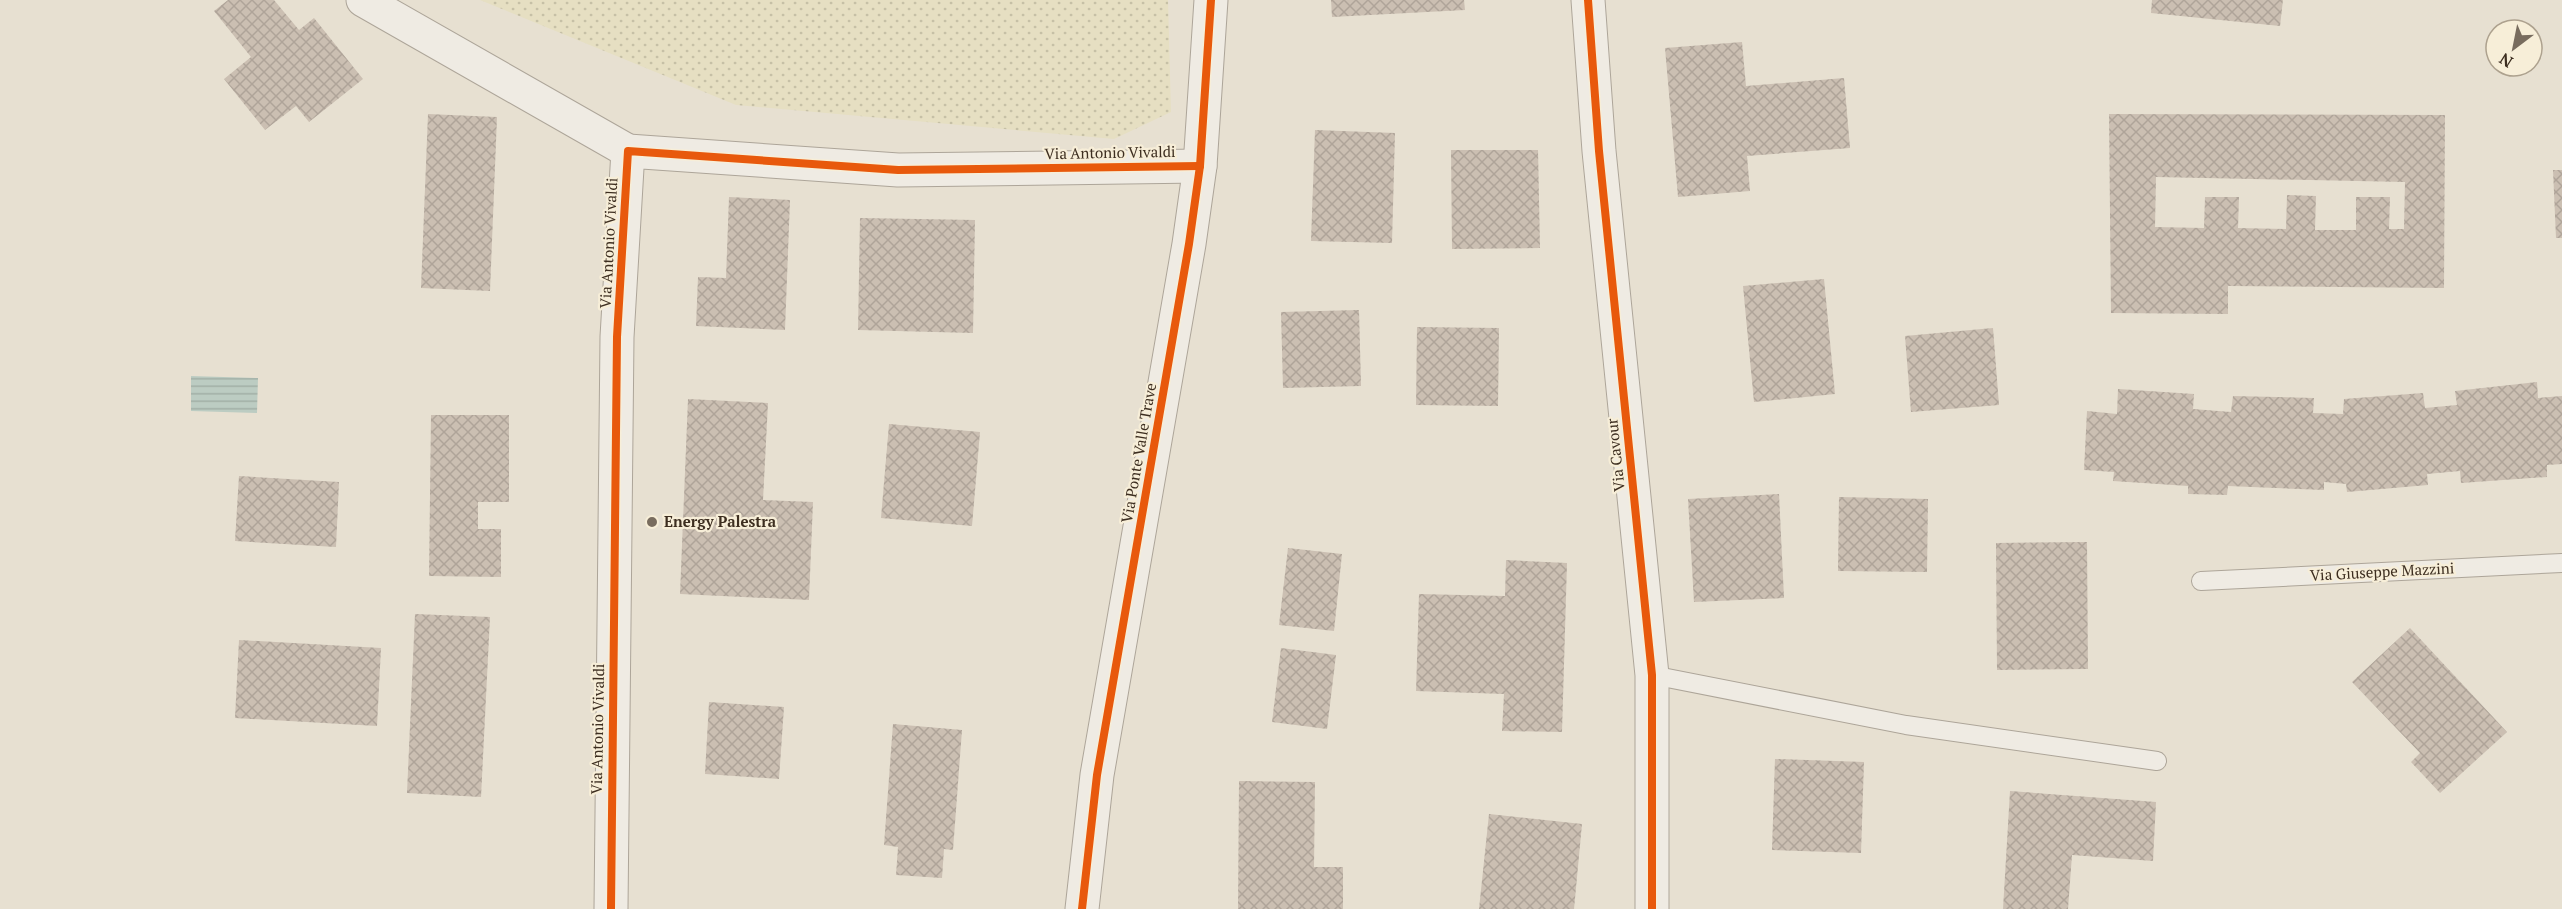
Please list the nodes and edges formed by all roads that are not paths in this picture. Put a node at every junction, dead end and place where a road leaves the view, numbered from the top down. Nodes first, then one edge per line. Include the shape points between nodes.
1 (363, 0) edge
2 (1211, 0) edge
3 (1588, 0) edge
4 (628, 151) junction
5 (1200, 166) junction
6 (2562, 563) edge
7 (2201, 581) dead end
8 (1652, 675) junction
9 (2157, 761) dead end
10 (611, 909) edge
11 (1082, 909) edge
12 (1652, 909) edge

1 - 4 street
2 - 5 street, Via Ponte Valle Trave
3 - 8 street, Via Cavour via 1599,151
4 - 5 street, Via Antonio Vivaldi via 898,170
4 - 10 street, Via Antonio Vivaldi via 617,338
5 - 11 street, Via Ponte Valle Trave via 1097,775
6 - 7 lane, Via Giuseppe Mazzini
8 - 9 lane via 1906,725
8 - 12 street, Via Cavour

